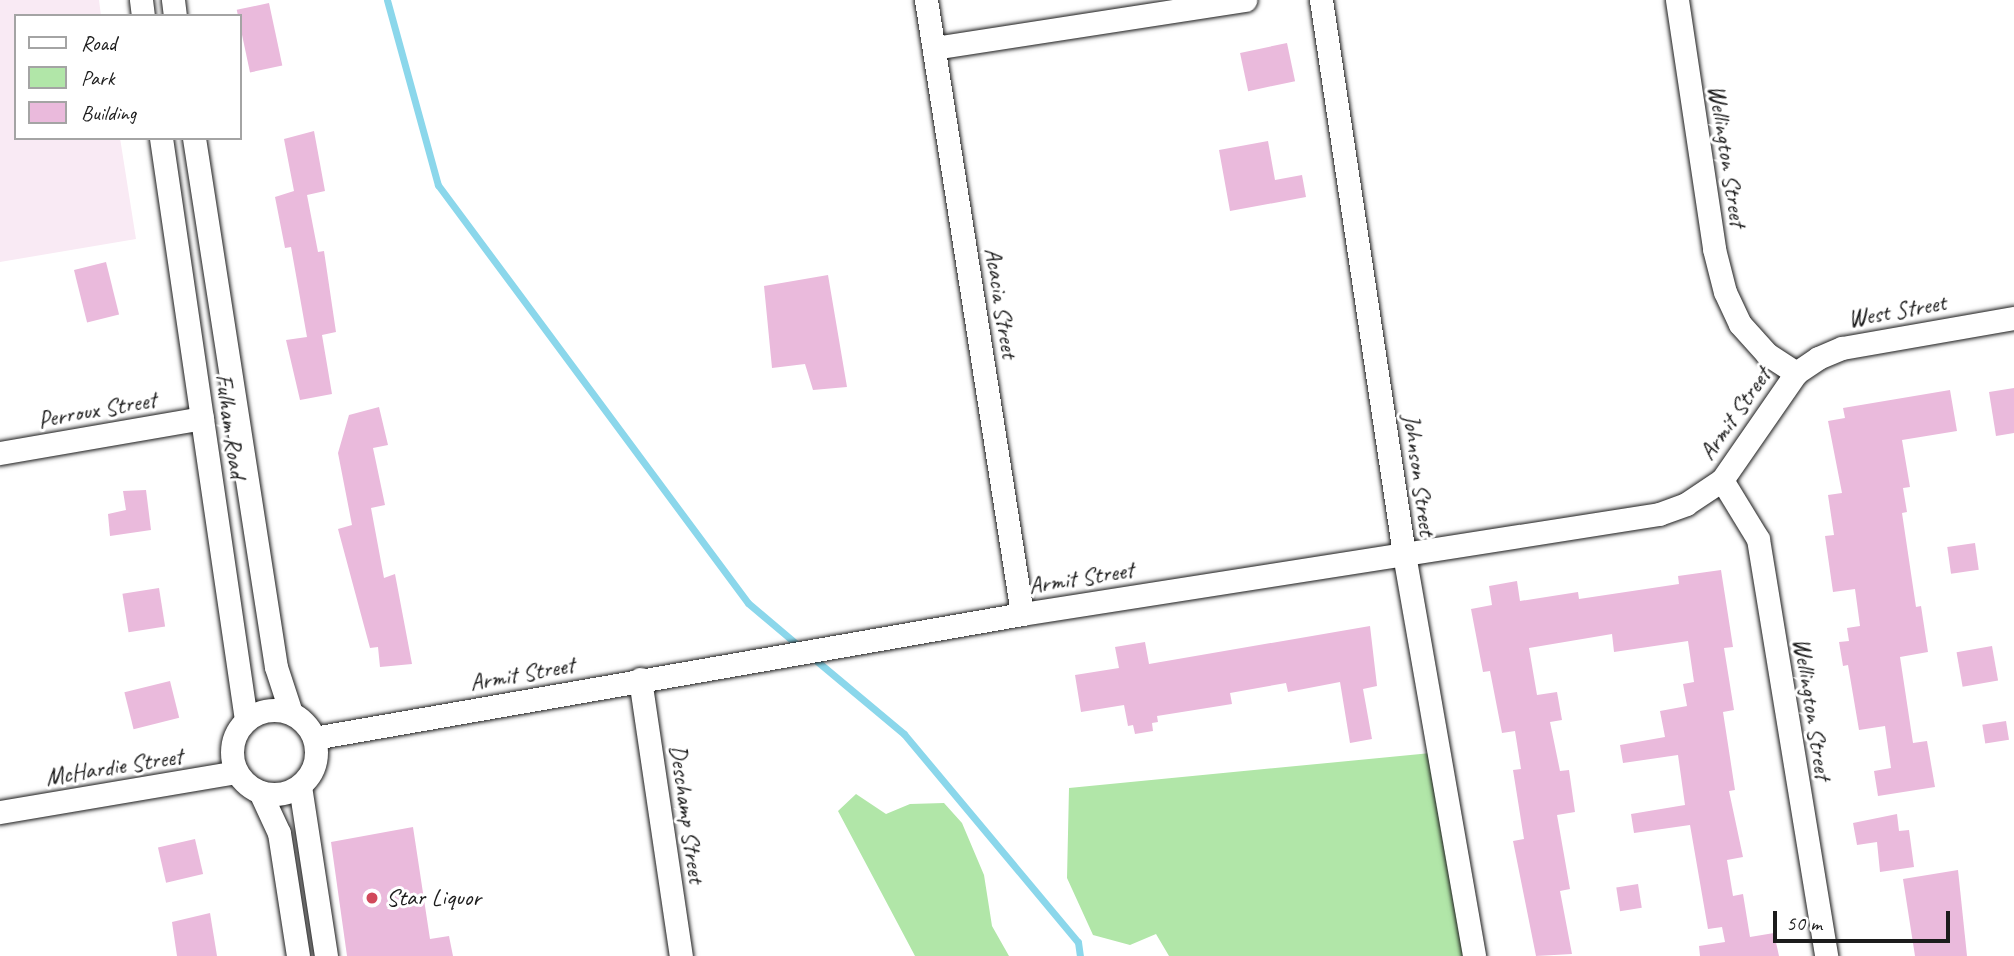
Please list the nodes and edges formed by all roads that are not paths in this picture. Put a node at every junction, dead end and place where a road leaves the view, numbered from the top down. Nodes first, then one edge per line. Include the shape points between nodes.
1 (926, 0) edge
2 (1245, 0) edge
3 (1321, 0) edge
4 (1677, 0) edge
5 (934, 48) junction
6 (162, 140) edge
7 (194, 140) edge
8 (2014, 318) edge
9 (1796, 373) junction
10 (202, 418) junction
11 (0, 453) edge
12 (1721, 480) junction
13 (1404, 554) junction
14 (1022, 614) junction
15 (640, 679) junction
16 (291, 713) junction
17 (246, 720) junction
18 (314, 738) junction
19 (236, 772) junction
20 (300, 786) junction
21 (260, 792) junction
22 (0, 812) edge
23 (298, 956) edge
24 (326, 956) edge
25 (681, 956) edge
26 (1474, 956) edge
27 (1826, 956) edge

1 - 5 street, Acacia Street
2 - 5 street
3 - 13 street, Johnson Street
4 - 9 street, Wellington Street via 1714,249 1726,292 1740,324 1767,354
5 - 14 street, Acacia Street
6 - 10 street, Fulham Road
7 - 16 street, Fulham Road via 276,667
8 - 9 street, West Street via 1842,348
9 - 12 street, Armit Street
10 - 11 street, Perroux Street
10 - 17 street, Fulham Road
12 - 13 street, Armit Street via 1686,504 1659,514
12 - 27 street, Wellington Street via 1758,539
13 - 14 street, Armit Street
13 - 26 street, Johnson Street
14 - 15 street, Armit Street
15 - 18 street, Armit Street
15 - 25 street, Deschamp Street
16 - 17 street via 274,710
16 - 18 street
17 - 19 street via 232,750
18 - 20 street via 314,767
19 - 21 street
19 - 22 street, McHardie Street
20 - 21 street via 288,793
20 - 24 street
21 - 23 street via 279,833

